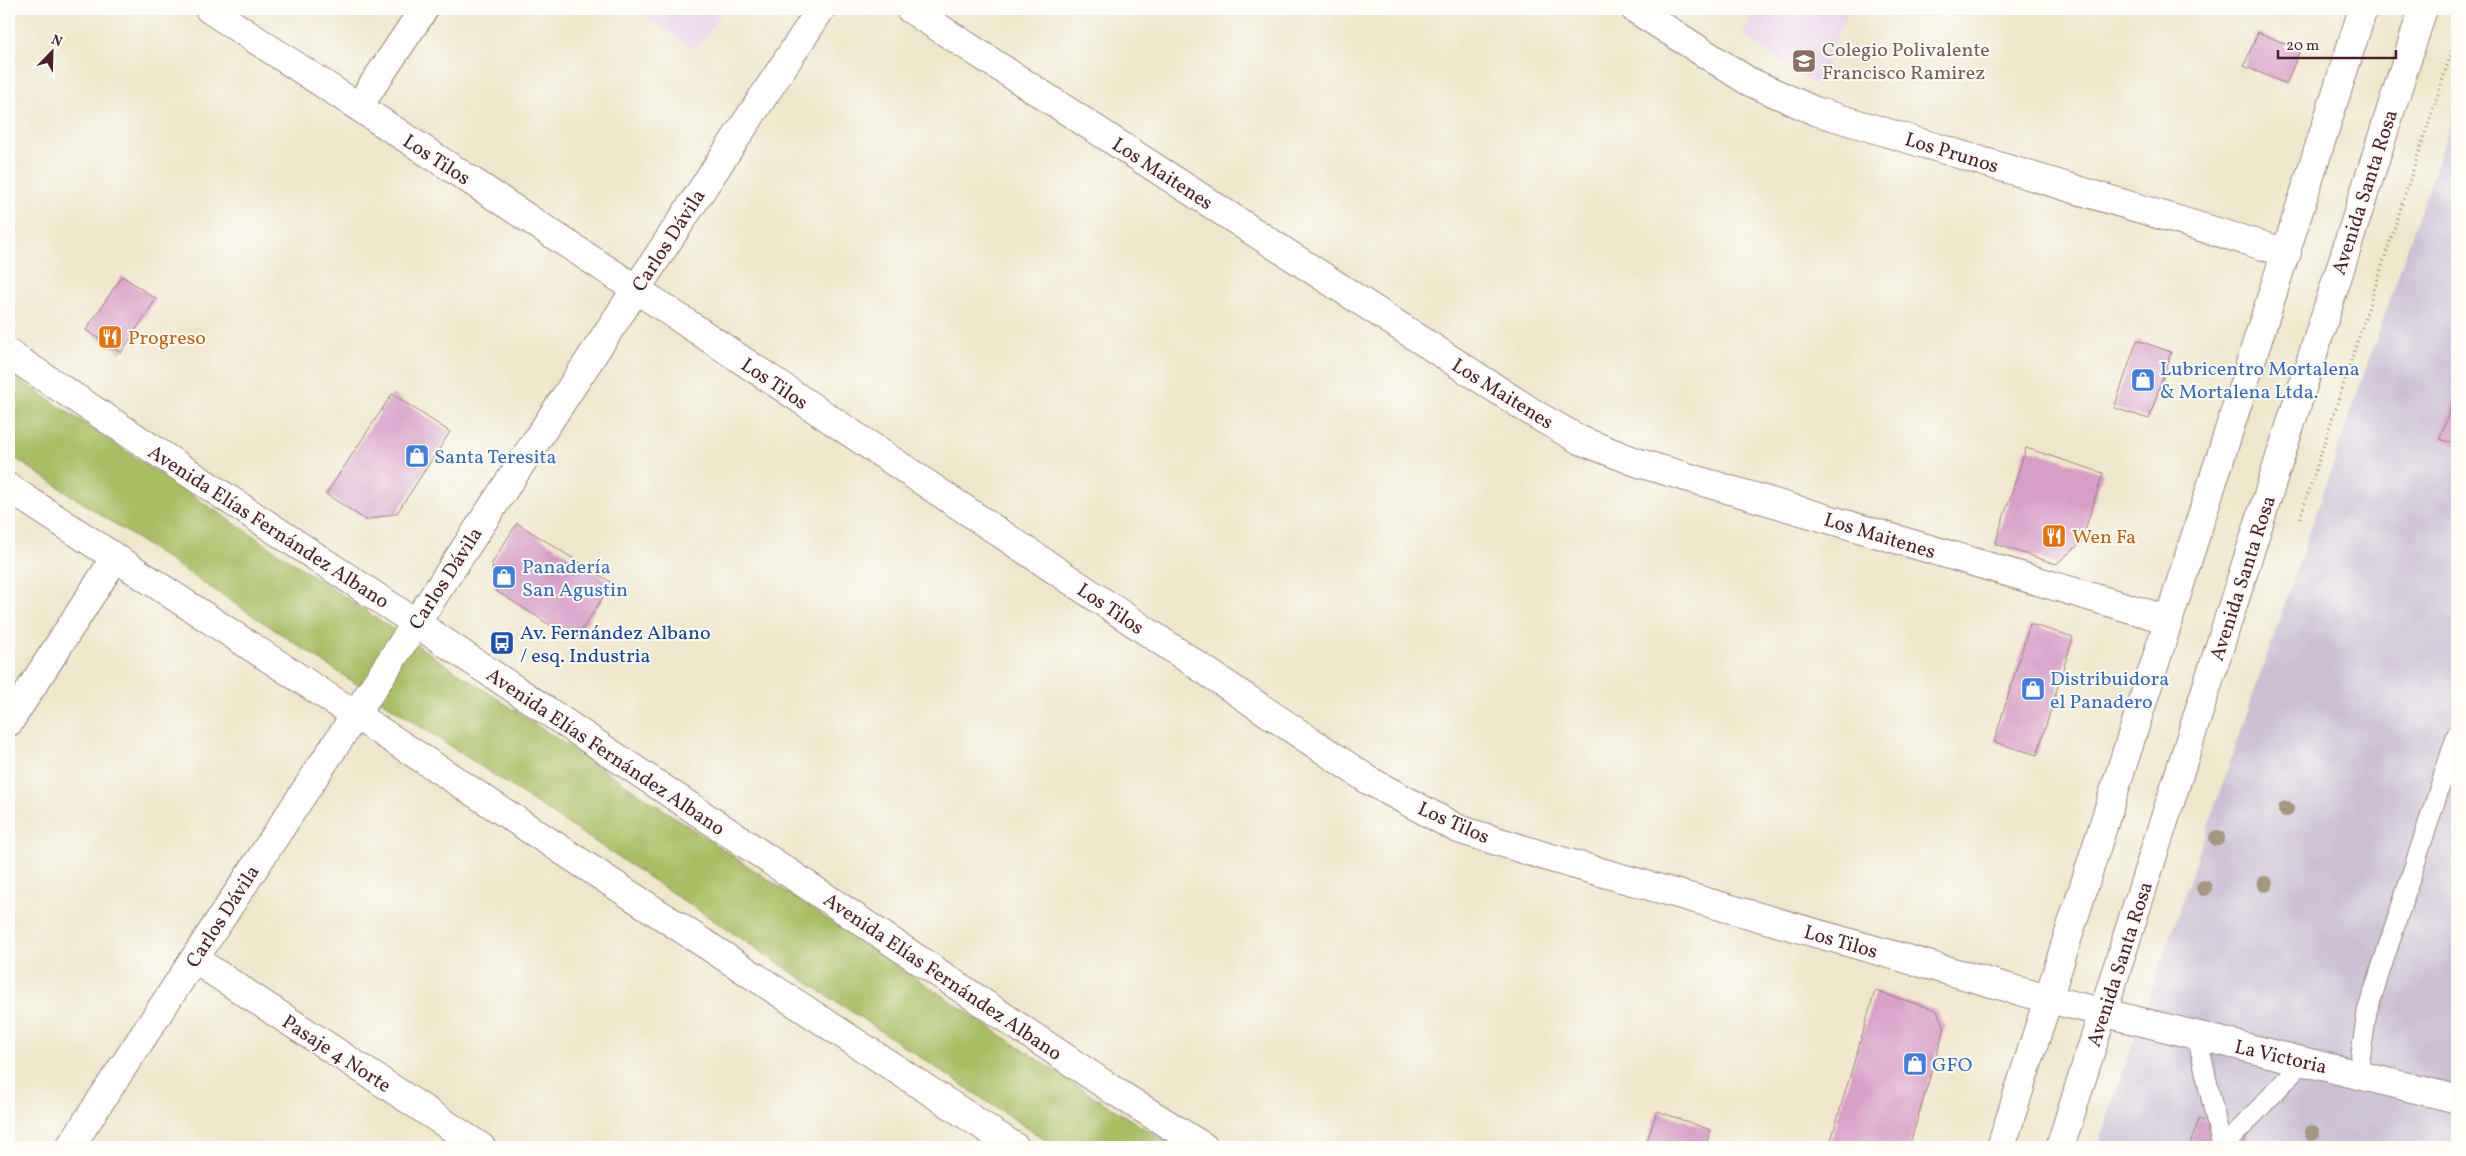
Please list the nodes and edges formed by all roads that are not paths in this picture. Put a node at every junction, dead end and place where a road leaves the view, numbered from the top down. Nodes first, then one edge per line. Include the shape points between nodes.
1 (209, 9) edge
2 (424, 9) edge
3 (821, 9) edge
4 (910, 9) edge
5 (1635, 9) edge
6 (2364, 9) edge
7 (2423, 9) edge
8 (358, 107) junction
9 (2287, 253) junction
10 (636, 290) junction
11 (9, 354) edge
12 (9, 488) edge
13 (115, 558) junction
14 (2168, 620) junction
15 (416, 623) junction
16 (354, 716) junction
17 (9, 722) edge
18 (2457, 734) edge
19 (194, 959) junction
20 (2048, 999) junction
21 (2104, 1014) junction
22 (2197, 1036) junction
23 (2304, 1061) junction
24 (2358, 1075) junction
25 (2457, 1100) edge
26 (70, 1147) edge
27 (481, 1147) edge
28 (1015, 1147) edge
29 (1204, 1147) edge
30 (2001, 1147) edge
31 (2060, 1147) edge
32 (2222, 1147) edge

1 - 8 street, Los Tilos
2 - 8 street
3 - 10 street, Carlos Dávila
4 - 14 street, Los Maitenes via 1538,416 1580,440 1636,462
5 - 9 street, Los Prunos via 1748,81 1815,111
6 - 9 street
7 - 21 street, Avenida Santa Rosa
8 - 10 street, Los Tilos
9 - 14 street
10 - 15 street, Carlos Dávila
10 - 20 street, Los Tilos via 1370,781 1458,829
11 - 15 street, Avenida Elías Fernández Albano
12 - 13 street
13 - 16 street
13 - 17 street
14 - 20 street
15 - 16 street, Carlos Dávila
15 - 29 street, Avenida Elías Fernández Albano via 1116,1092
16 - 19 street, Carlos Dávila
16 - 28 street
18 - 24 lane via 2367,1012
19 - 26 street, Carlos Dávila
19 - 27 street, Pasaje 4 Norte
20 - 21 street, Los Tilos
20 - 30 street
21 - 22 street, La Victoria
21 - 31 street, Avenida Santa Rosa
22 - 23 street, La Victoria
22 - 32 lane
23 - 24 street, La Victoria
23 - 32 lane
24 - 25 street, La Victoria

